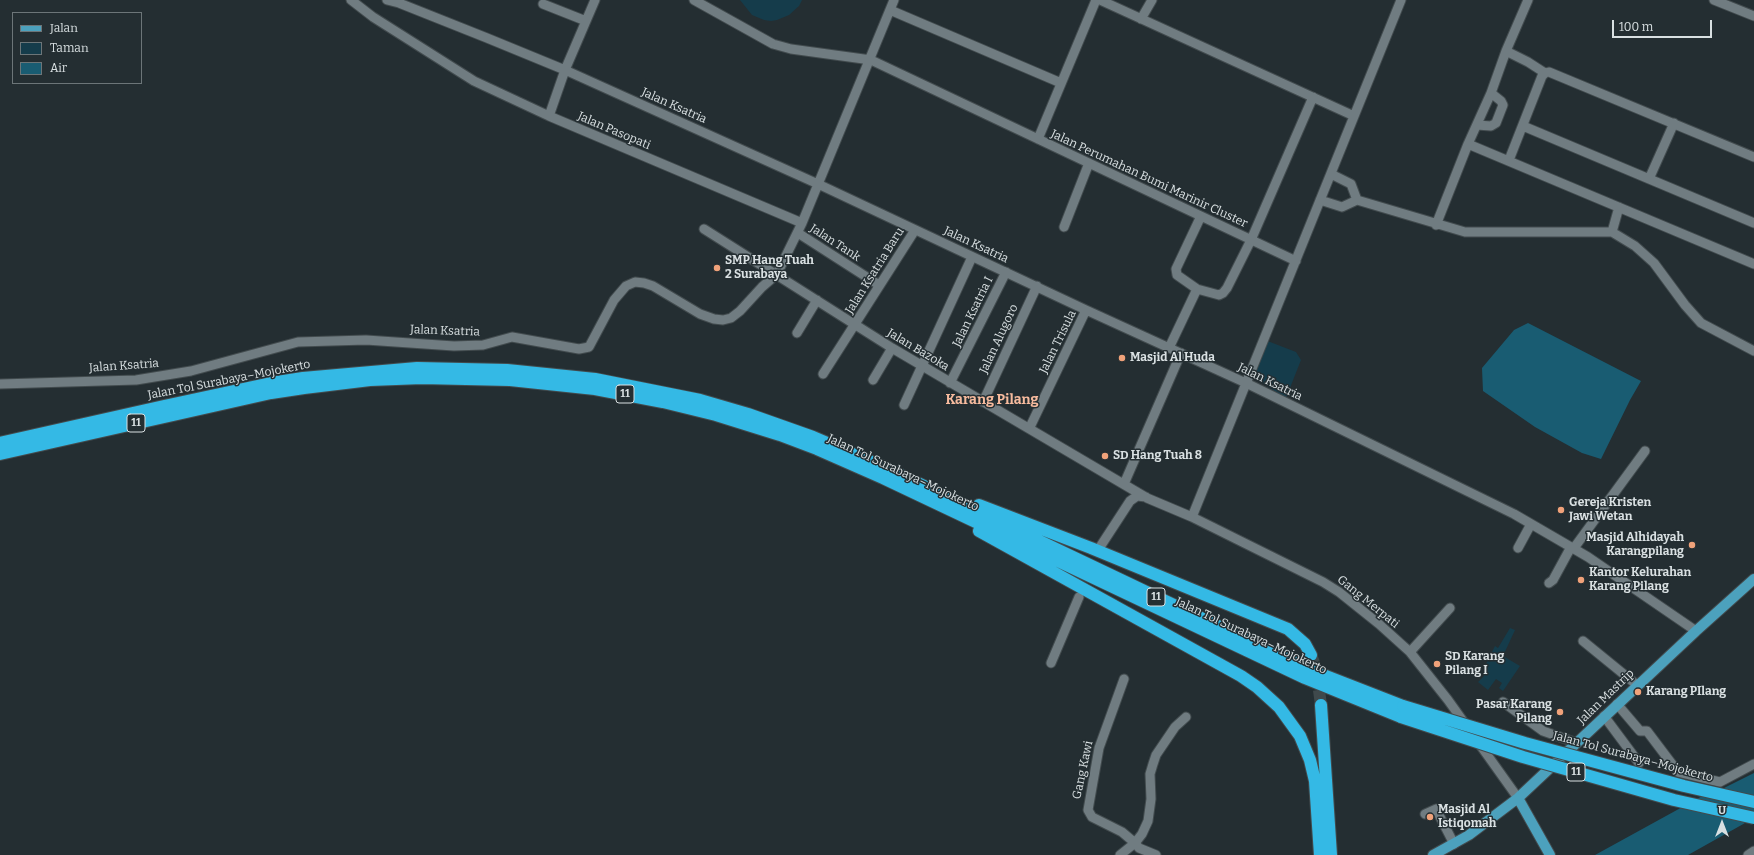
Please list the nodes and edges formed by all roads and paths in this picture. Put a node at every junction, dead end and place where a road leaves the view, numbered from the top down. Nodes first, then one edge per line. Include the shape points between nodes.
1 (387, 0) edge
2 (595, 0) edge
3 (694, 0) edge
4 (894, 0) edge
5 (1096, 0) edge
6 (1100, 0) edge
7 (1152, 0) edge
8 (1400, 0) edge
9 (1528, 0) edge
10 (1714, 0) edge
11 (354, 1) edge
12 (543, 4) dead end
13 (890, 10) junction
14 (1754, 16) edge
15 (1141, 19) junction
16 (586, 21) junction
17 (1506, 51) junction
18 (871, 60) junction
19 (565, 70) junction
20 (1545, 73) junction
21 (1061, 83) junction
22 (1491, 93) junction
23 (1313, 97) junction
24 (549, 116) junction
25 (1354, 116) junction
26 (1674, 123) junction
27 (1477, 125) junction
28 (1523, 126) junction
29 (1038, 139) junction
30 (1468, 144) junction
31 (1754, 157) edge
32 (1509, 160) junction
33 (1089, 163) junction
34 (1331, 174) junction
35 (1649, 179) junction
36 (818, 184) junction
37 (1320, 200) junction
38 (1357, 200) junction
39 (1619, 207) junction
40 (1201, 216) junction
41 (802, 223) junction
42 (1754, 223) edge
43 (1436, 225) junction
44 (1064, 227) dead end
45 (704, 229) dead end
46 (915, 230) junction
47 (1612, 232) junction
48 (798, 233) junction
49 (1251, 240) junction
50 (972, 257) junction
51 (1296, 261) junction
52 (1754, 264) edge
53 (1006, 272) junction
54 (777, 274) junction
55 (880, 285) junction
56 (1037, 286) junction
57 (1197, 289) junction
58 (817, 300) junction
59 (1086, 310) junction
60 (855, 326) junction
61 (797, 333) dead end
62 (892, 348) junction
63 (1169, 348) junction
64 (1754, 351) edge
65 (1181, 353) junction
66 (921, 365) junction
67 (823, 374) dead end
68 (873, 380) dead end
69 (304, 383) junction
70 (950, 383) junction
71 (1246, 383) junction
72 (0, 384) edge
73 (983, 402) junction
74 (904, 405) dead end
75 (1030, 427) junction
76 (0, 446) edge
77 (1645, 451) dead end
78 (912, 481) junction
79 (1124, 484) junction
80 (1147, 498) junction
81 (928, 499) junction
82 (1192, 517) junction
83 (1531, 524) junction
84 (1100, 547) tunnel mouth
85 (1518, 548) dead end
86 (1572, 548) junction
87 (1754, 579) edge
88 (1549, 583) dead end
89 (1079, 597) tunnel mouth
90 (1450, 608) dead end
91 (1696, 631) junction
92 (1583, 641) dead end
93 (1410, 652) junction
94 (1311, 655) tunnel mouth
95 (1051, 663) dead end
96 (1124, 679) dead end
97 (1637, 685) junction
98 (1503, 702) dead end
99 (1617, 704) junction
100 (1321, 705) tunnel mouth
101 (1402, 711) junction
102 (1604, 716) junction
103 (1186, 717) dead end
104 (1578, 744) junction
105 (1639, 763) dead end
106 (1754, 764) edge
107 (1518, 798) junction
108 (1754, 802) edge
109 (1425, 814) dead end
110 (1754, 818) edge
111 (1135, 843) junction
112 (1454, 844) junction
113 (1548, 851) edge
114 (1754, 851) edge
115 (1120, 855) edge
116 (1156, 855) edge
117 (1320, 855) edge
118 (1331, 855) edge
119 (1433, 855) edge
120 (1748, 855) edge

1 - 19 street, Jalan Ksatria
2 - 16 street
3 - 18 street, Jalan Perumahan Bumi Marinir Cluster via 773,44
4 - 13 street
5 - 21 street, Jalan Perumahan Bumi Marinir Cluster
6 - 15 street
7 - 15 street
8 - 25 street
9 - 17 street
10 - 14 street
11 - 24 street, Jalan Pasopati via 373,17 474,81
12 - 16 street
13 - 18 street
13 - 21 street
15 - 23 street
16 - 19 street
17 - 20 street
17 - 22 street
18 - 29 street, Jalan Perumahan Bumi Marinir Cluster
18 - 36 street
19 - 24 street
19 - 36 street, Jalan Ksatria
20 - 26 street via 1549,72
20 - 28 street
21 - 29 street, Jalan Perumahan Bumi Marinir Cluster
22 - 27 street
22 - 27 street via 1503,105 1496,123 1491,126
23 - 25 street
23 - 49 street, Jalan Perumahan Bumi Marinir Cluster
24 - 41 street, Jalan Pasopati
25 - 34 street
26 - 31 street
26 - 35 street
27 - 30 street
28 - 32 street
28 - 35 street
29 - 33 street, Jalan Perumahan Bumi Marinir Cluster
30 - 32 street
30 - 43 street
32 - 39 street
33 - 40 street, Jalan Perumahan Bumi Marinir Cluster
33 - 44 street
34 - 37 street
34 - 38 street via 1351,184
35 - 42 street
36 - 41 street, Jalan Ksatria
36 - 46 street, Jalan Ksatria
37 - 38 street via 1342,207
37 - 51 street
38 - 43 street
39 - 47 street
39 - 52 street
40 - 49 street, Jalan Perumahan Bumi Marinir Cluster
40 - 57 street via 1176,269 1177,275
41 - 48 street, Jalan Ksatria
43 - 47 street via 1476,233
45 - 54 street, Jalan Bazoka
46 - 50 street, Jalan Ksatria
46 - 55 street, Jalan Ksatria Baru
47 - 64 street via 1635,246 1654,263 1701,324
48 - 54 street, Jalan Ksatria
48 - 55 street, Jalan Tank
49 - 51 street, Jalan Perumahan Bumi Marinir Cluster
49 - 57 street via 1223,293 1218,295
50 - 53 street, Jalan Ksatria
50 - 66 street
51 - 71 street
53 - 56 street, Jalan Ksatria
53 - 70 street, Jalan Ksatria I
54 - 58 street, Jalan Bazoka
54 - 72 street, Jalan Ksatria via 740,311 723,320 700,314 653,286 635,282 626,286 614,300 589,347 579,349 512,337 483,345 454,346 366,340 298,342 191,371 144,378
55 - 60 street, Jalan Ksatria Baru
56 - 59 street, Jalan Ksatria
56 - 73 street, Jalan Alugoro
57 - 63 street
58 - 60 street, Jalan Bazoka
58 - 61 street
59 - 63 street, Jalan Ksatria
59 - 75 street, Jalan Trisula
60 - 62 street, Jalan Bazoka
60 - 67 street, Jalan Ksatria Baru
62 - 66 street, Jalan Bazoka
62 - 68 street
63 - 65 street, Jalan Ksatria
65 - 71 street, Jalan Ksatria
65 - 79 street
66 - 70 street, Jalan Bazoka
66 - 74 street
69 - 76 highway, Jalan Tol Surabaya–Mojokerto / 11
69 - 78 highway, Jalan Tol Surabaya–Mojokerto / 11 via 370,371 424,368 507,370 595,379 664,392 748,414 813,437
69 - 81 highway, Jalan Tol Surabaya–Mojokerto / 11 via 422,378 510,380 595,389 716,415 780,435
70 - 73 street, Jalan Bazoka
71 - 82 street
71 - 83 street, Jalan Ksatria
73 - 75 street, Jalan Bazoka
75 - 79 street, Jalan Bazoka
77 - 86 street
78 - 94 highway via 1076,542 1288,629 1305,644
78 - 101 highway, Jalan Tol Surabaya–Mojokerto / 11
79 - 80 street, Gang Merpati
80 - 82 street, Gang Merpati
80 - 84 street via 1137,496 1130,501
81 - 101 highway, Jalan Tol Surabaya–Mojokerto / 11 via 1305,678
81 - 117 highway via 996,542 1242,676 1257,687 1279,707 1290,722 1300,736 1310,760 1315,782
82 - 93 street, Gang Merpati via 1323,582 1379,624
83 - 85 street
83 - 86 street, Jalan Ksatria
86 - 88 street
86 - 91 street, Jalan Ksatria
87 - 91 main road, Jalan Mastrip
89 - 95 street
90 - 93 street
91 - 97 main road, Jalan Mastrip
92 - 97 street
93 - 107 street, Gang Merpati via 1448,700
96 - 111 street, Gang Kawi via 1099,748 1088,810 1092,817 1122,832
97 - 99 main road, Jalan Mastrip
98 - 104 street via 1544,731
99 - 102 main road, Jalan Mastrip
99 - 106 street via 1640,731 1647,731 1678,772 1720,782
100 - 118 highway
101 - 108 highway, Jalan Tol Surabaya–Mojokerto / 11, bridge via 1684,786
101 - 110 highway, Jalan Tol Surabaya–Mojokerto / 11, bridge via 1523,757 1674,800
102 - 104 main road, Jalan Mastrip
102 - 105 street
103 - 111 street via 1175,727 1154,759 1150,774 1151,799 1148,821
104 - 107 main road, Jalan Mastrip
107 - 112 main road, Jalan Mastrip
107 - 113 main road
109 - 112 street via 1436,810
111 - 115 street
111 - 116 street, Gang Kawi via 1139,848
112 - 119 main road, Jalan Mastrip
114 - 120 street

